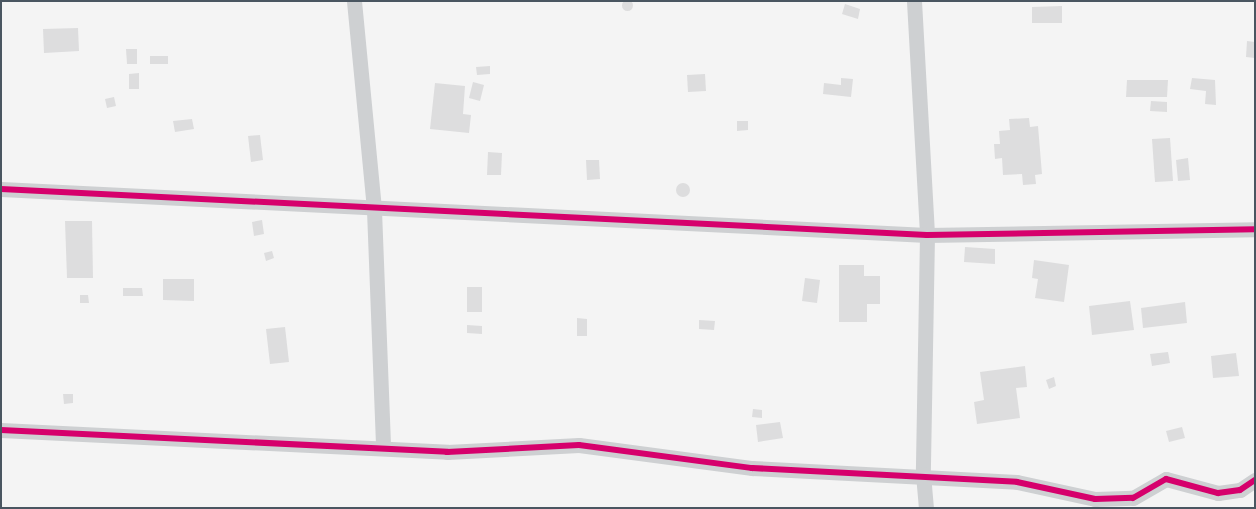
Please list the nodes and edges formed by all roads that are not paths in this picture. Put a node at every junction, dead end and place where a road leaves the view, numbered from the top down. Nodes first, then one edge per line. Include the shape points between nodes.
1 (354, 1) edge
2 (914, 1) edge
3 (1, 189) edge
4 (374, 210) junction
5 (1255, 229) edge
6 (927, 235) junction
7 (1, 430) edge
8 (383, 448) junction
9 (923, 474) junction
10 (1255, 480) edge
11 (926, 508) edge

1 - 4 street
2 - 6 street
3 - 4 street
4 - 6 street
4 - 8 street
5 - 6 street
6 - 9 street
7 - 8 street
8 - 9 street via 447,452 579,445 752,468
9 - 10 street via 1017,482 1095,499 1133,498 1166,480 1218,493 1240,490
9 - 11 street

